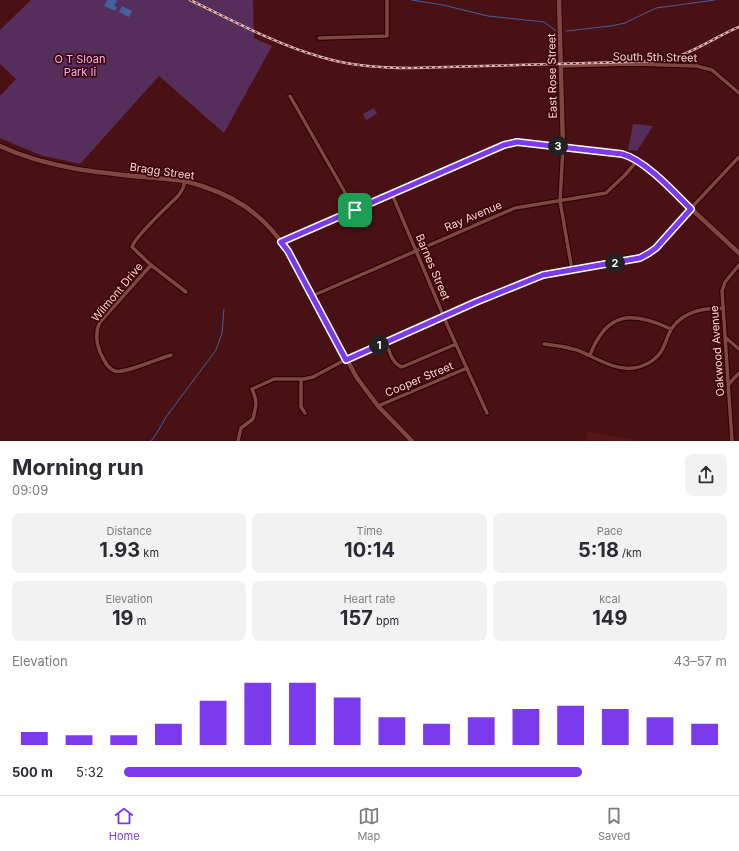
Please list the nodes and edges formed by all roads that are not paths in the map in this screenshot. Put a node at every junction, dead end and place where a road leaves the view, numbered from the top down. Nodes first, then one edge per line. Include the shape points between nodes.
1 (388, 0) edge
2 (560, 0) edge
3 (319, 38) dead end
4 (561, 66) junction
5 (739, 93) edge
6 (290, 96) dead end
7 (0, 146) edge
8 (563, 147) junction
9 (739, 157) edge
10 (638, 160) junction
11 (185, 181) junction
12 (392, 194) junction
13 (560, 201) junction
14 (691, 209) junction
15 (355, 210) junction
16 (281, 242) junction
17 (416, 251) junction
18 (739, 253) edge
19 (151, 265) junction
20 (739, 265) edge
21 (572, 270) junction
22 (186, 292) dead end
23 (312, 296) junction
24 (723, 308) junction
25 (444, 316) junction
26 (671, 329) junction
27 (725, 337) junction
28 (386, 342) junction
29 (456, 344) junction
30 (544, 344) dead end
31 (739, 349) edge
32 (171, 355) dead end
33 (590, 355) junction
34 (346, 360) junction
35 (467, 368) junction
36 (739, 373) edge
37 (301, 379) junction
38 (728, 384) junction
39 (378, 406) junction
40 (305, 413) dead end
41 (487, 413) dead end
42 (238, 441) edge
43 (412, 441) edge
44 (732, 441) edge

1 - 3 street via 388,36
2 - 4 street, East Rose Street
4 - 5 street, South 5th Street via 697,66 712,70
4 - 8 street, East Rose Street
6 - 15 street
7 - 11 street, Bragg Street via 27,158 60,166
8 - 10 street via 622,154
8 - 12 street via 523,142 510,144
8 - 13 street, East Rose Street
9 - 14 street
10 - 13 street, Ray Avenue via 606,193
10 - 14 street
11 - 16 street, Bragg Street via 222,193 244,206 264,222
11 - 19 street via 179,195 133,243 134,250
12 - 15 street
12 - 17 street, Barnes Street
13 - 17 street, Ray Avenue via 515,208
13 - 21 street, East Rose Street
14 - 18 street
14 - 21 street via 656,248 644,256
15 - 16 street
16 - 23 street, Bragg Street
17 - 23 street, Ray Avenue
17 - 25 street, Barnes Street
19 - 22 street
19 - 32 street, Wilmont Drive via 100,322 96,338 105,363 115,372
20 - 24 street, Oakwood Avenue via 723,285
21 - 25 street via 543,275
23 - 34 street, Bragg Street
24 - 26 street via 691,312
24 - 27 street, Oakwood Avenue
25 - 28 street
25 - 29 street, Barnes Street
26 - 33 street via 644,318 619,320 599,335
26 - 33 street via 662,350 641,367 617,368
27 - 31 street
27 - 38 street, Oakwood Avenue
28 - 29 street via 395,362 402,367
28 - 34 street
29 - 35 street, Barnes Street
30 - 33 street via 566,347
34 - 37 street
34 - 39 street, Bragg Street
35 - 39 street, Cooper Street
35 - 41 street, Barnes Street
36 - 38 street
37 - 40 street via 301,407
37 - 42 street via 274,379 252,390 257,402 254,419 241,428
38 - 44 street, Oakwood Avenue
39 - 43 street, Bragg Street

